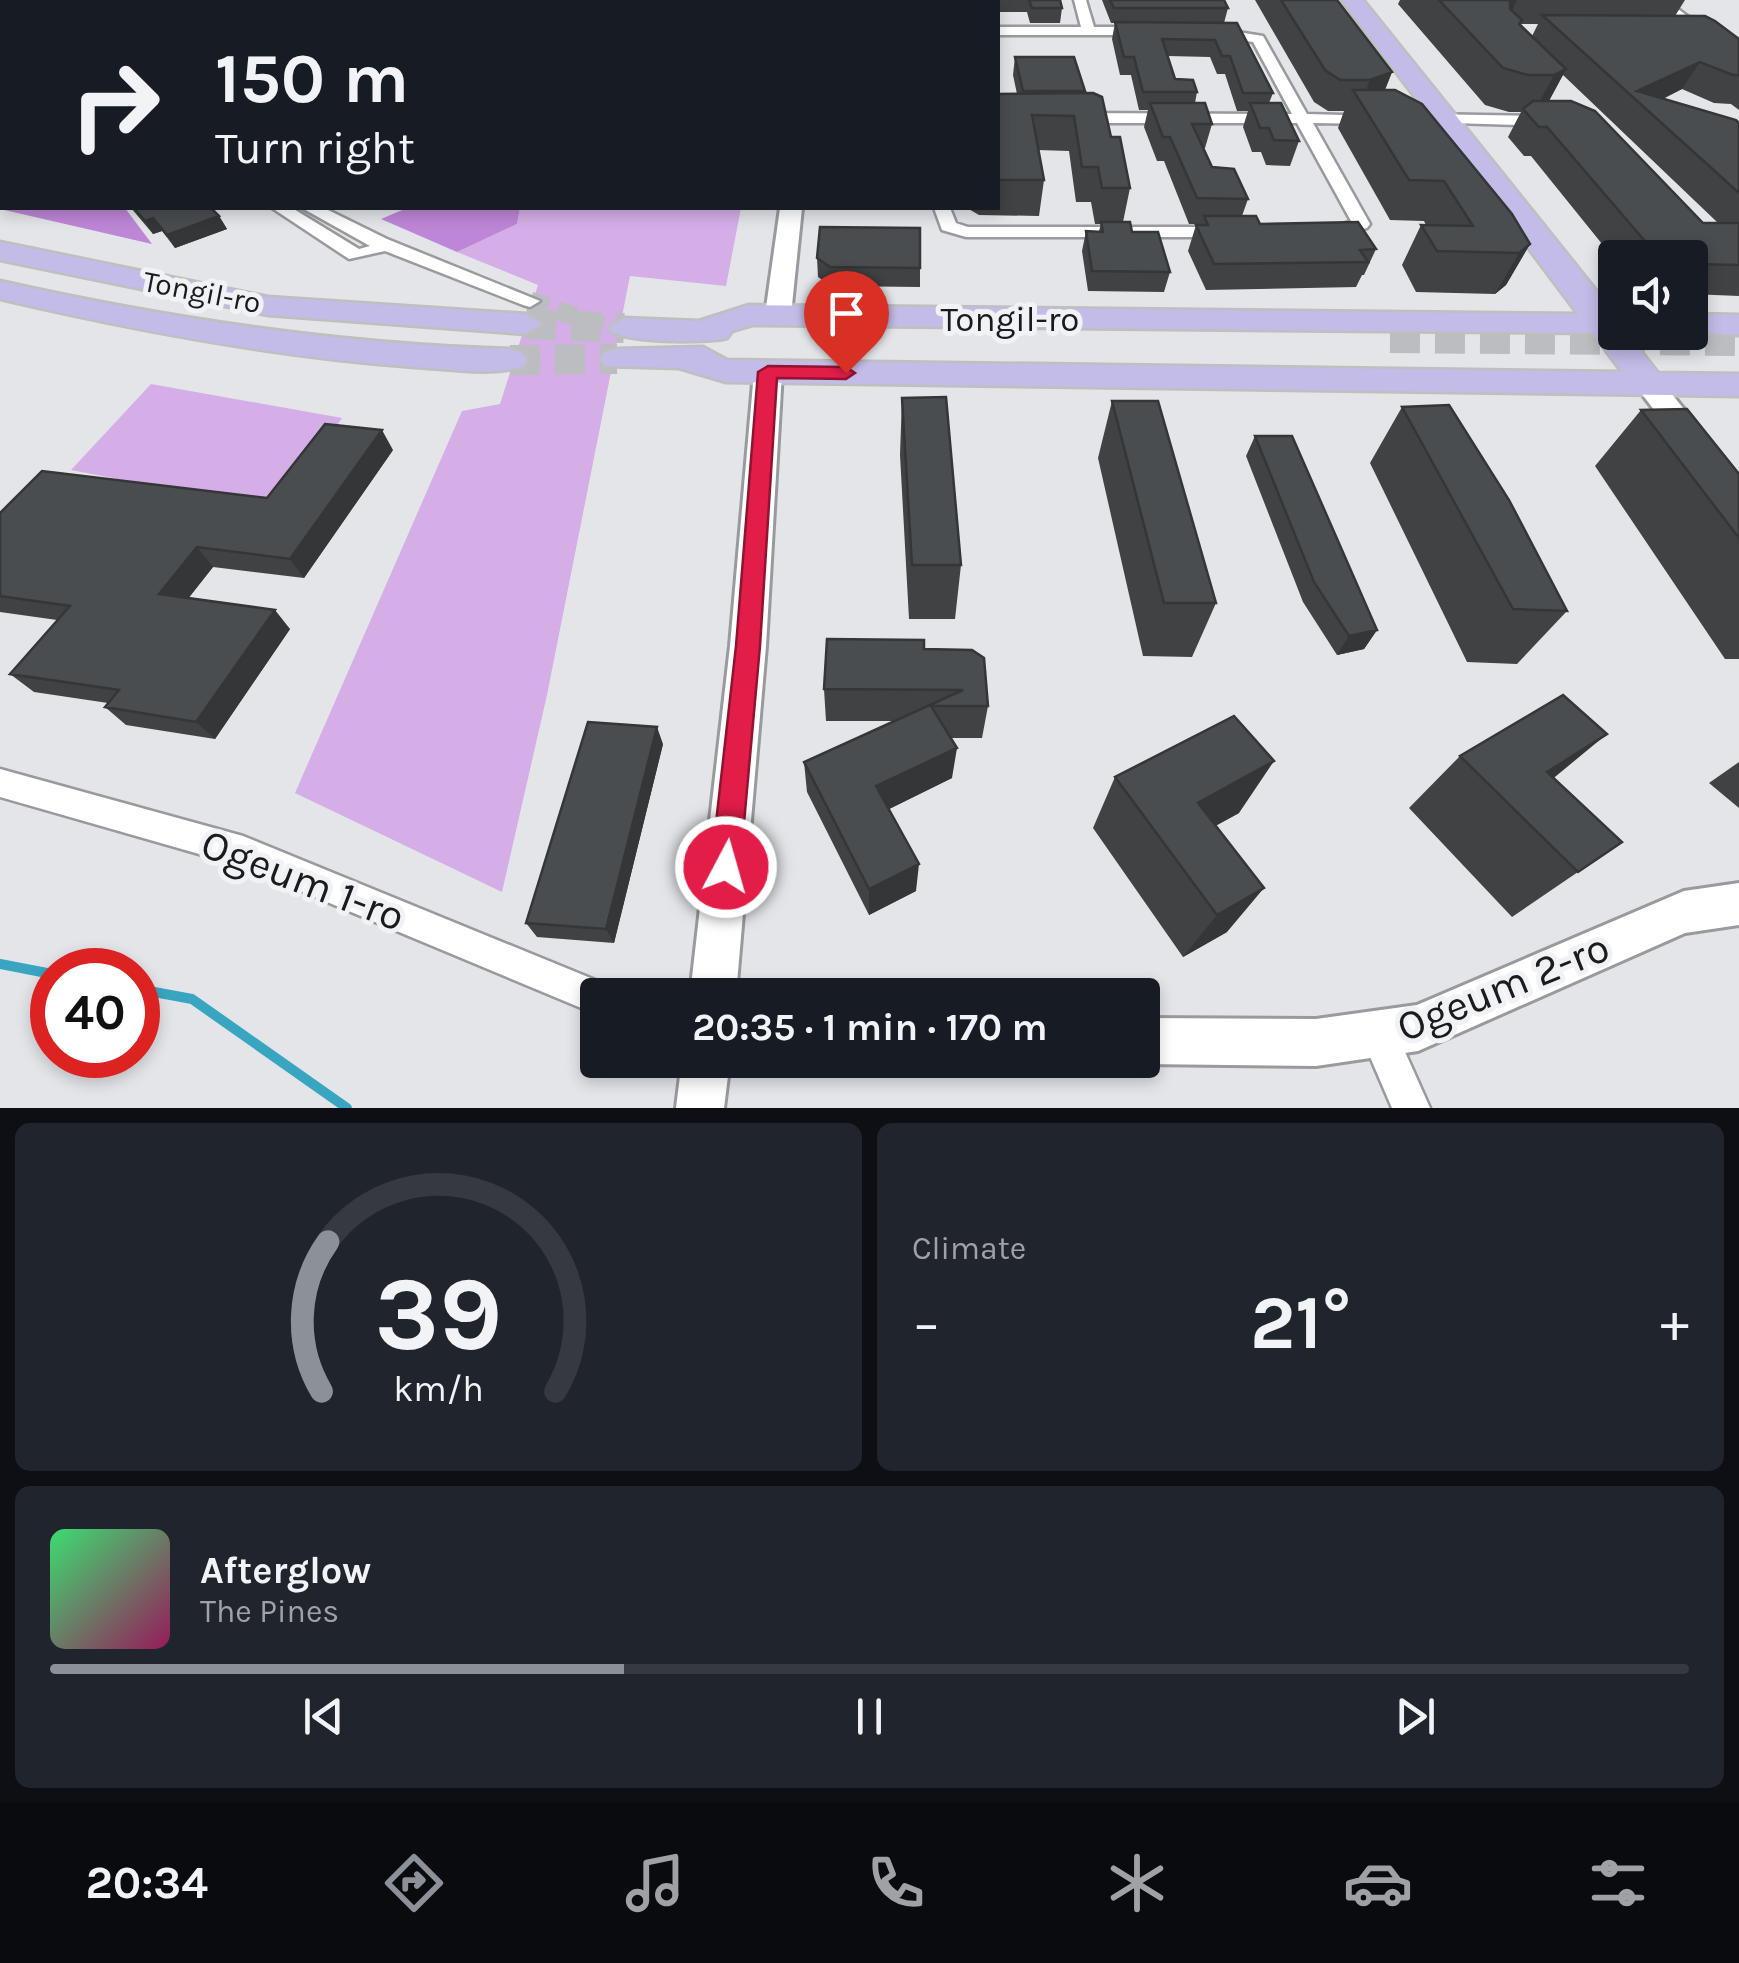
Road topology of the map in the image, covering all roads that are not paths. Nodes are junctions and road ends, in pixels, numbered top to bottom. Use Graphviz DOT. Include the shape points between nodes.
graph roads {
  1 [pos="1080,0"];
  2 [pos="1352,0"];
  3 [pos="1658,0"];
  4 [pos="1088,30"];
  5 [pos="1157,30"];
  6 [pos="1000,31"];
  7 [pos="1192,31"];
  8 [pos="1683,34"];
  9 [pos="1703,35"];
  10 [pos="1739,62"];
  11 [pos="1050,118"];
  12 [pos="1304,119"];
  13 [pos="1444,119"];
  14 [pos="1564,121"];
  15 [pos="284,210"];
  16 [pos="315,210"];
  17 [pos="791,210"];
  18 [pos="943,210"];
  19 [pos="1248,232"];
  20 [pos="1304,232"];
  21 [pos="381,243"];
  22 [pos="0,250"];
  23 [pos="1556,265"];
  24 [pos="1598,283"];
  25 [pos="0,290"];
  26 [pos="528,313"];
  27 [pos="778,315"];
  28 [pos="1598,316"];
  29 [pos="1446,322"];
  30 [pos="1503,324"];
  31 [pos="1708,324"];
  32 [pos="1739,324"];
  33 [pos="621,344"];
  34 [pos="688,344"];
  35 [pos="1396,350"];
  36 [pos="1629,350"];
  37 [pos="510,360"];
  38 [pos="768,372"];
  39 [pos="1466,382"];
  40 [pos="1648,384"];
  41 [pos="1739,385"];
  42 [pos="1739,500"];
  43 [pos="0,783"];
  44 [pos="1739,904"];
  45 [pos="714,978"];
  46 [pos="580,991"];
  47 [pos="1380,1038"];
  48 [pos="1160,1040"];
  49 [pos="704,1078"];
  50 [pos="700,1108"];
  51 [pos="1412,1108"];
  1 -- 4 [label="street"];
  2 -- 13 [label="main road"];
  3 -- 9 [label="street"];
  4 -- 5 [label="street"];
  4 -- 6 [label="street"];
  7 -- 12 [label="street" via="1258,38"];
  8 -- 9 [label="street"];
  9 -- 10 [label="street"];
  11 -- 12 [label="street"];
  12 -- 13 [label="street"];
  12 -- 20 [label="street" via="1361,224 1340,233"];
  13 -- 14 [label="street"];
  13 -- 23 [label="main road"];
  15 -- 21 [label="street" via="349,253 366,254"];
  16 -- 21 [label="street"];
  17 -- 27 [label="street"];
  18 -- 19 [label="street" via="948,226 966,232"];
  21 -- 26 [label="street"];
  22 -- 26 [label="main road, Tongil-ro" via="268,306"];
  23 -- 24 [label="main road"];
  23 -- 30 [label="main road" via="1536,275 1543,295 1538,314"];
  25 -- 37 [label="main road, Tongil-ro" via="240,338 382,355"];
  27 -- 29 [label="main road"];
  27 -- 34 [label="main road" via="749,315"];
  28 -- 30 [label="main road"];
  29 -- 30 [label="main road"];
  29 -- 39 [label="main road" via="1490,350 1490,369"];
  31 -- 32 [label="main road"];
  33 -- 34 [label="main road, Tongil-ro"];
  34 -- 35 [label="main road, Tongil-ro"];
  34 -- 38 [label="main road" via="726,371"];
  36 -- 40 [label="main road"];
  38 -- 39 [label="main road"];
  38 -- 45 [label="street" via="750,630"];
  39 -- 40 [label="main road"];
  40 -- 41 [label="main road"];
  40 -- 42 [label="street"];
  43 -- 46 [label="street, Ogeum 1-ro" via="243,851"];
  44 -- 47 [label="street, Ogeum 2-ro" via="1684,912 1418,1028"];
  47 -- 48 [label="street, Ogeum 2-ro" via="1330,1044"];
  47 -- 51 [label="street"];
  49 -- 50 [label="street"];
}
